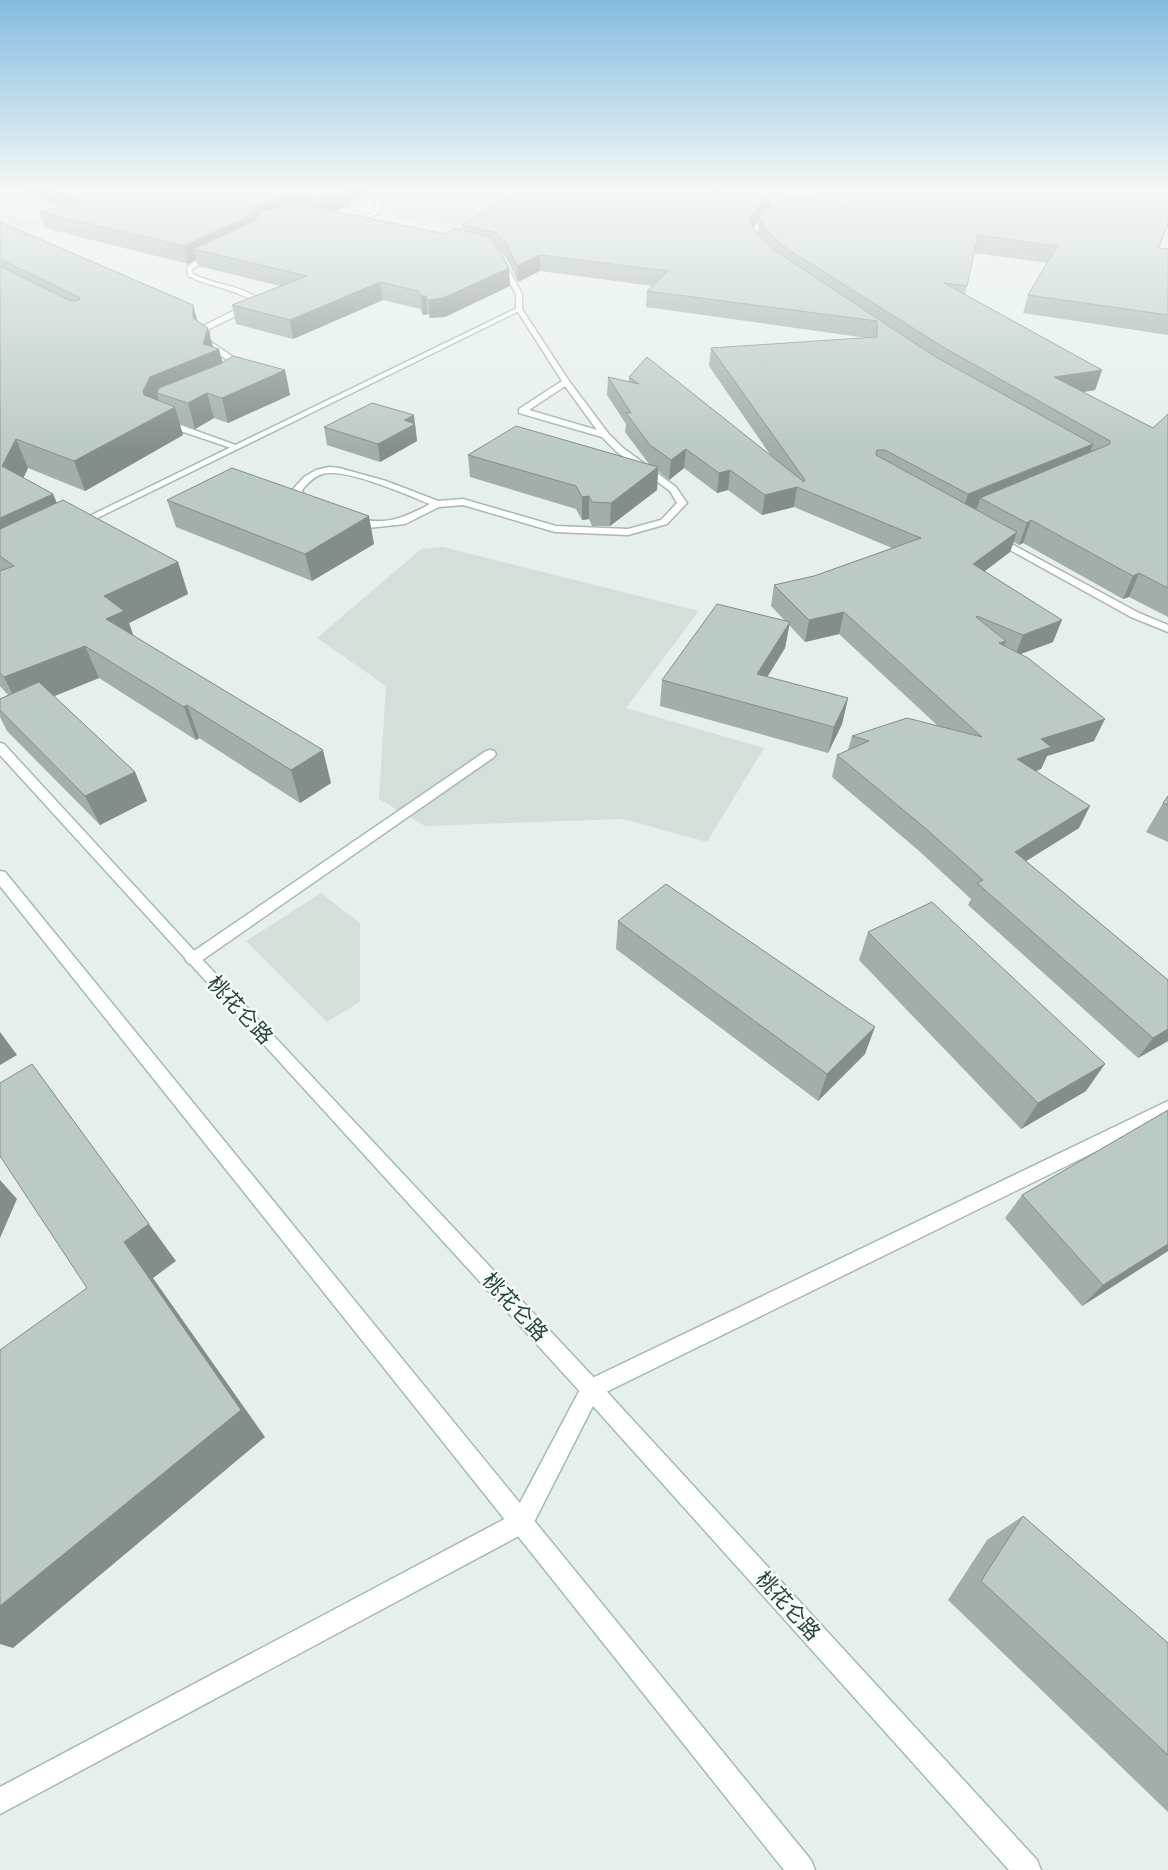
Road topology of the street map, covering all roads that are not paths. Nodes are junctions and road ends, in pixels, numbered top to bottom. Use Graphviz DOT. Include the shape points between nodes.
graph roads {
  1 [pos="192,276"];
  2 [pos="510,276"];
  3 [pos="519,309"];
  4 [pos="234,376"];
  5 [pos="566,382"];
  6 [pos="160,414"];
  7 [pos="605,435"];
  8 [pos="237,447"];
  9 [pos="437,504"];
  10 [pos="321,510"];
  11 [pos="340,516"];
  12 [pos="70,528"];
  13 [pos="987,534"];
  14 [pos="1168,629"];
  15 [pos="0,747"];
  16 [pos="490,754"];
  17 [pos="0,876"];
  18 [pos="193,959"];
  19 [pos="1168,1108"];
  20 [pos="591,1389"];
  21 [pos="522,1522"];
  22 [pos="0,1802"];
  23 [pos="801,1870"];
  24 [pos="1027,1870"];
  1 -- 4 [label="street" via="248,293 258,302 206,328 204,341 236,363 240,373"];
  2 -- 3 [label="street" via="519,294"];
  3 -- 5 [label="street"];
  3 -- 8 [label="street"];
  5 -- 7 [label="street"];
  5 -- 7 [label="street" via="522,412"];
  6 -- 8 [label="street" via="157,420 175,428"];
  7 -- 9 [label="street" via="673,489 682,503 664,522 628,532 555,529 463,502"];
  8 -- 12 [label="street"];
  9 -- 10 [label="street" via="350,473 328,470 306,478 297,490 302,503"];
  9 -- 11 [label="street" via="404,521 368,525"];
  13 -- 14 [label="street" via="1135,615"];
  15 -- 18 [label="street, 桃花仑路"];
  16 -- 18 [label="street"];
  17 -- 21 [label="street"];
  18 -- 20 [label="street, 桃花仑路"];
  19 -- 20 [label="street"];
  20 -- 21 [label="street"];
  20 -- 24 [label="street, 桃花仑路"];
  21 -- 22 [label="street"];
  21 -- 23 [label="street"];
}
